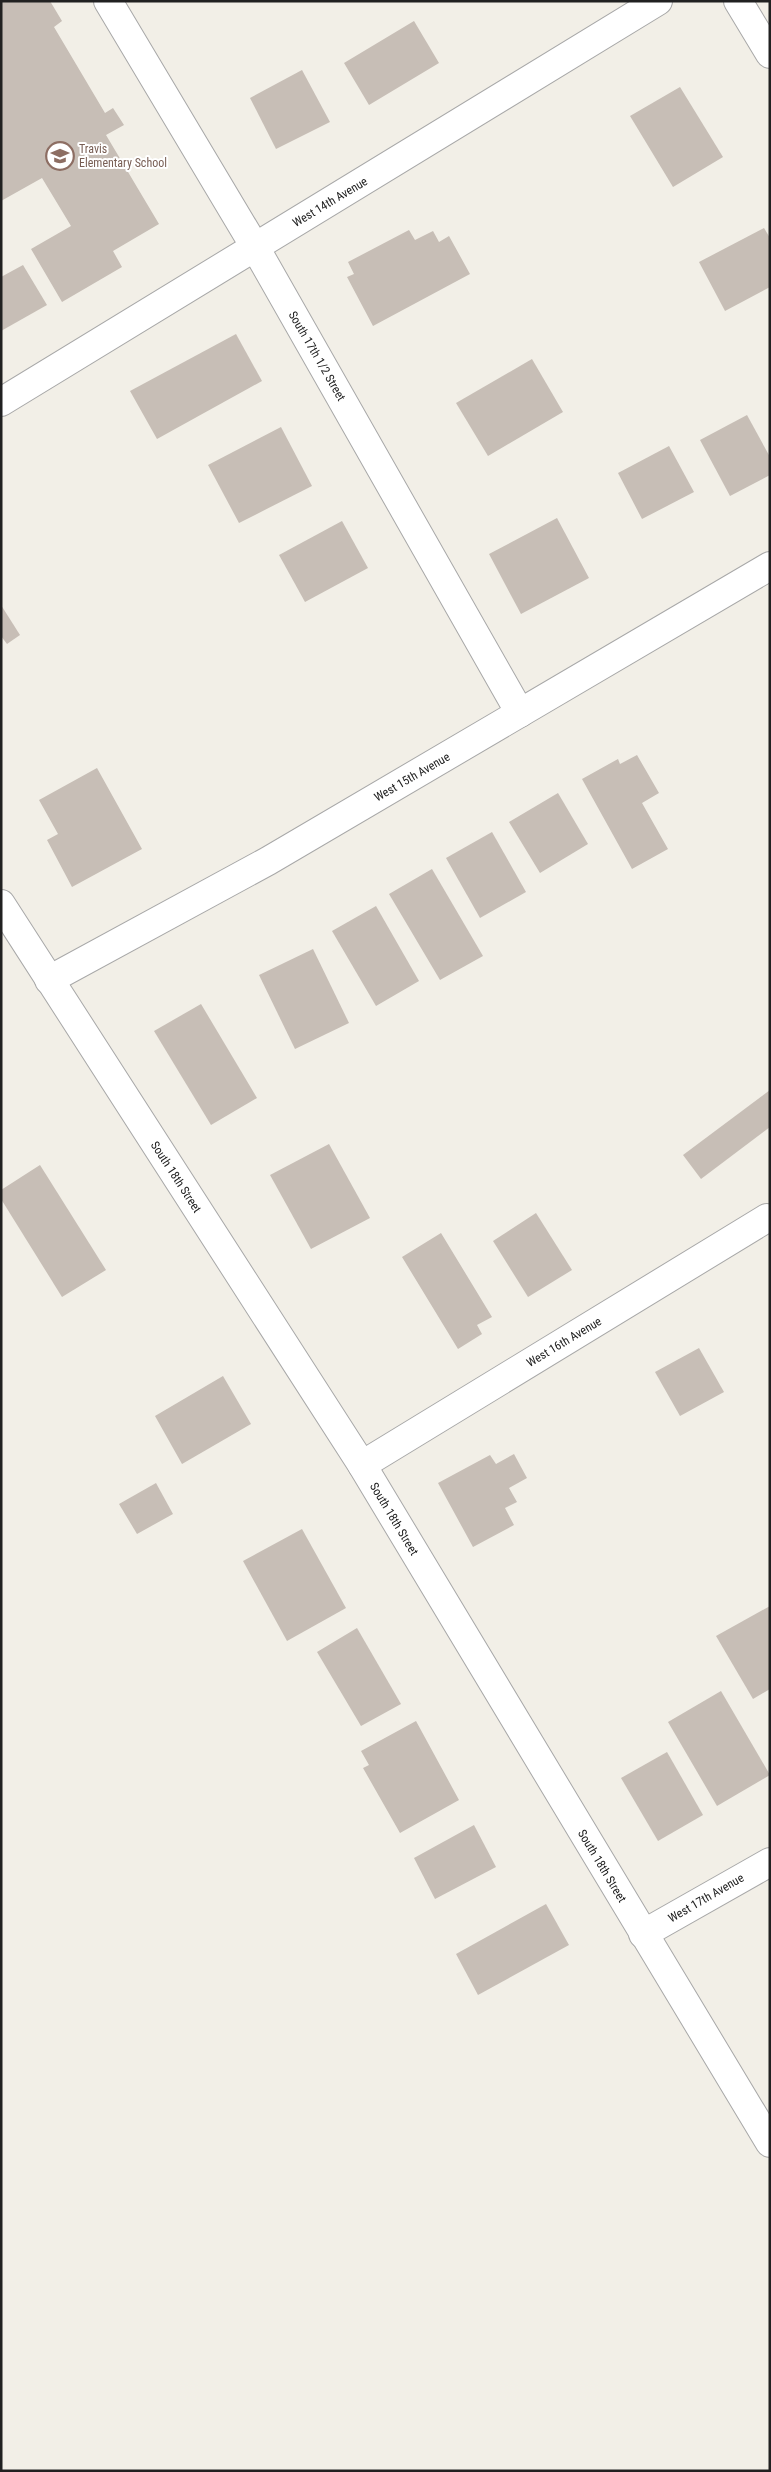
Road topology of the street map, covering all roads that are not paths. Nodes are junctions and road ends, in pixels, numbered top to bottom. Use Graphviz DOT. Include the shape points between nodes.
graph roads {
  1 [pos="108,1"];
  2 [pos="658,1"];
  3 [pos="738,1"];
  4 [pos="770,54"];
  5 [pos="255,247"];
  6 [pos="1,402"];
  7 [pos="770,566"];
  8 [pos="520,713"];
  9 [pos="1,904"];
  10 [pos="49,980"];
  11 [pos="767,1218"];
  12 [pos="362,1465"];
  13 [pos="770,1862"];
  14 [pos="643,1934"];
  15 [pos="770,2143"];
  1 -- 5 [label="street, South 17th 1/2 Street"];
  2 -- 5 [label="street, West 14th Avenue"];
  3 -- 4 [label="street"];
  5 -- 6 [label="street, West 14th Avenue"];
  5 -- 8 [label="street, South 17th 1/2 Street"];
  7 -- 8 [label="street, West 15th Avenue"];
  8 -- 10 [label="street, West 15th Avenue" via="268,861"];
  9 -- 10 [label="street, South 18th Street"];
  10 -- 12 [label="street, South 18th Street"];
  11 -- 12 [label="street, West 16th Avenue"];
  12 -- 14 [label="street, South 18th Street"];
  13 -- 14 [label="street, West 17th Avenue"];
  14 -- 15 [label="street, South 18th Street"];
}
